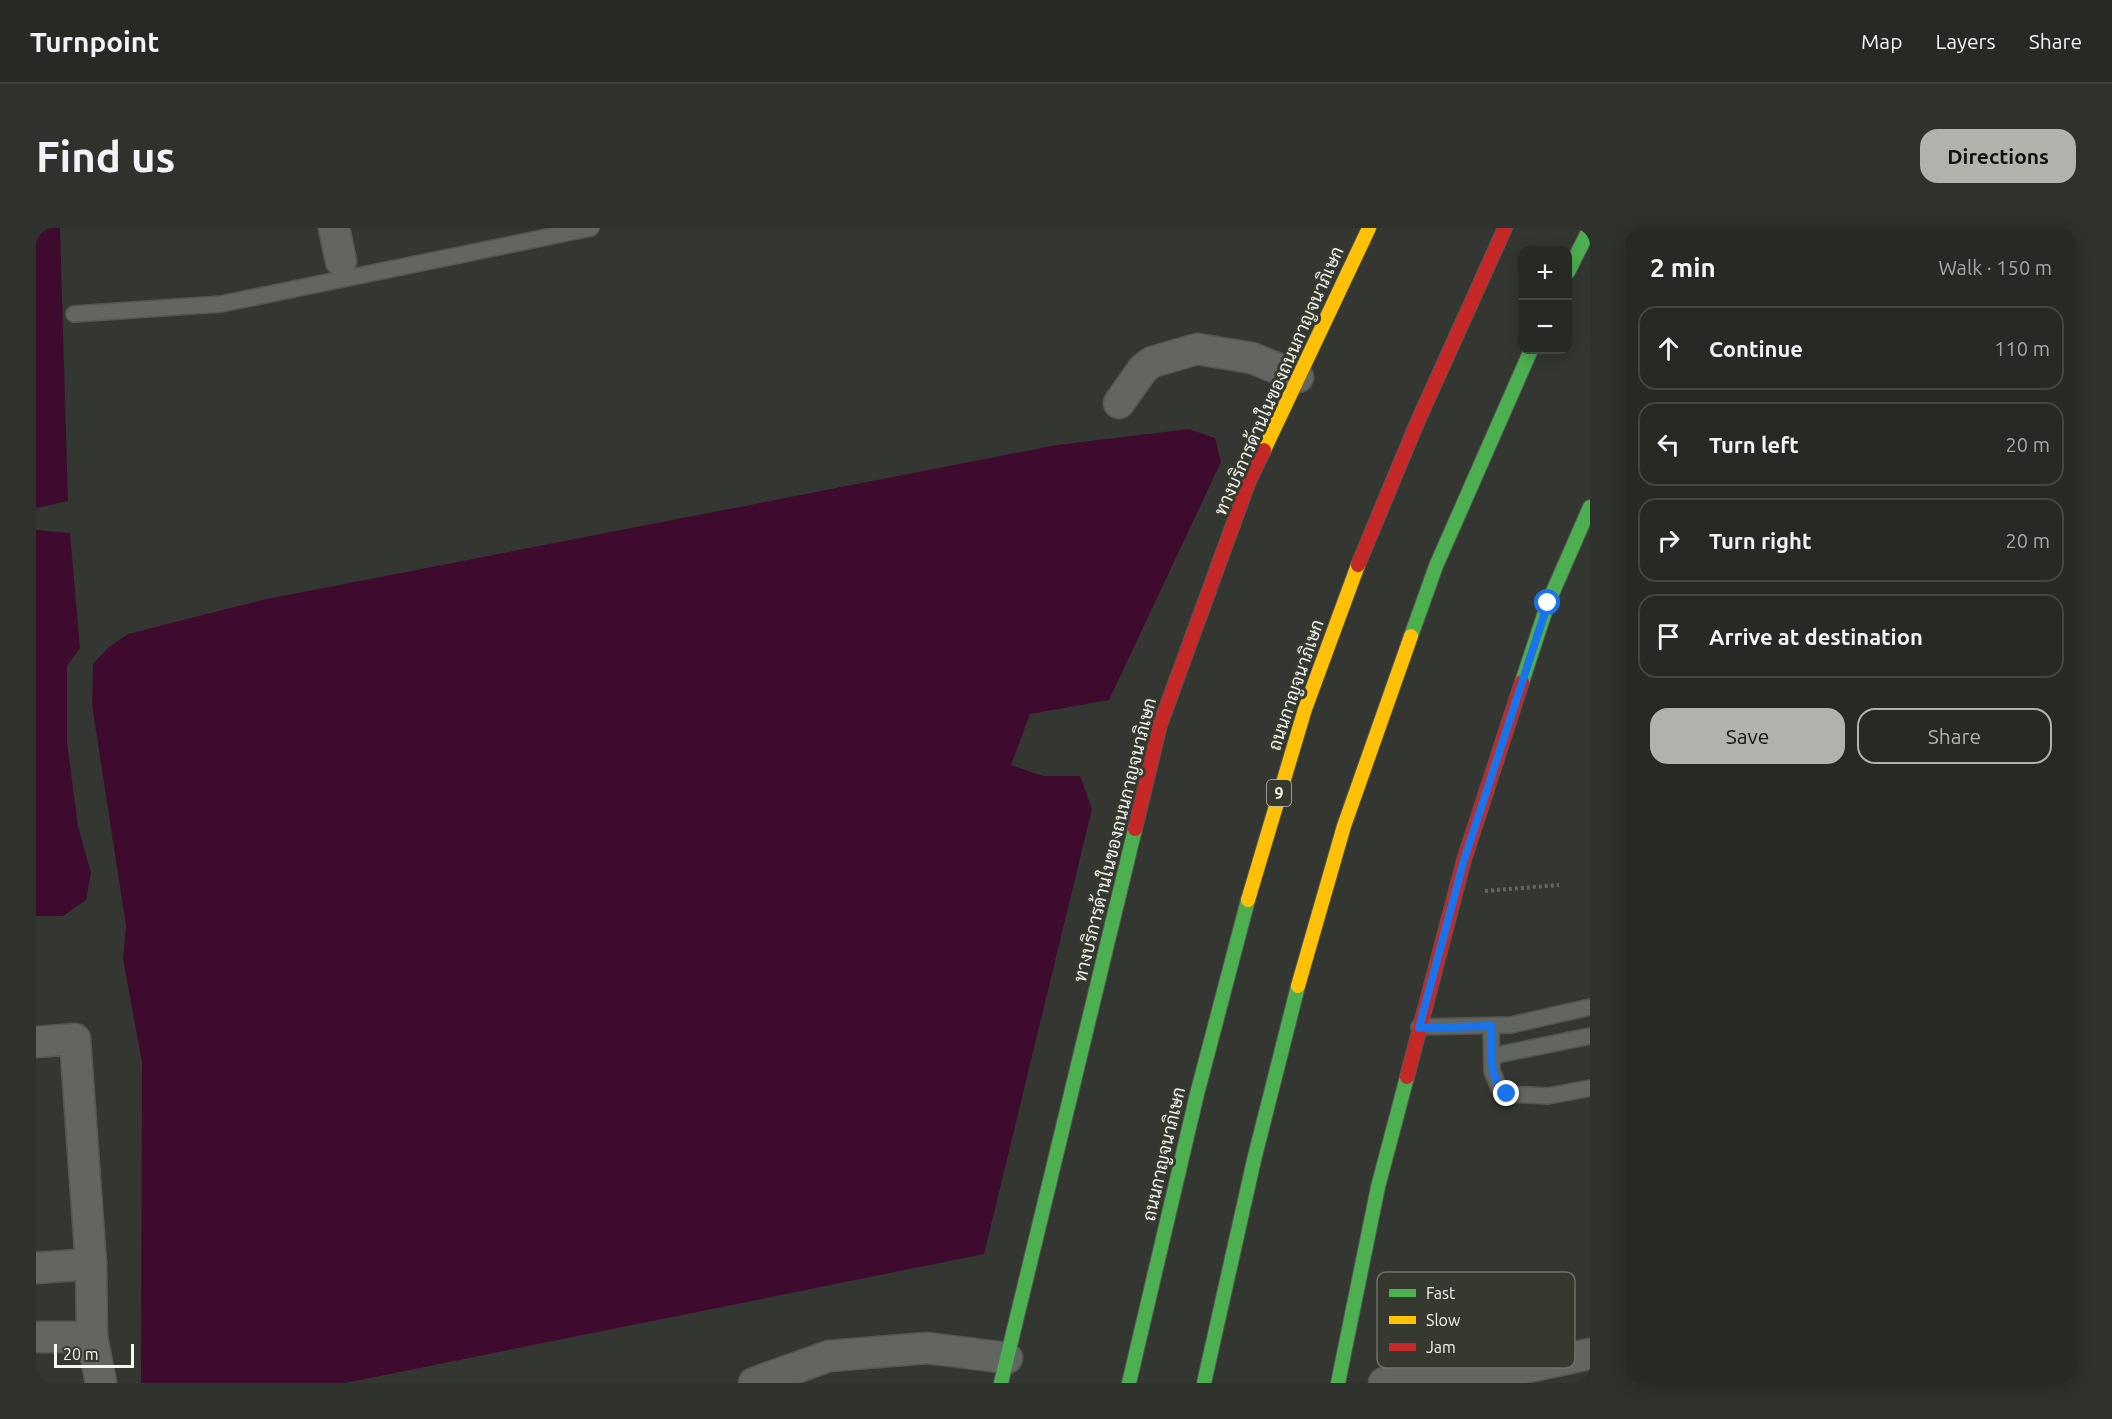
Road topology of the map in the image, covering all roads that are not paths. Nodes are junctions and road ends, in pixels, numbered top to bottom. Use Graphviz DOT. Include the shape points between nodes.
graph roads {
  1 [pos="334,228"];
  2 [pos="591,228"];
  3 [pos="1369,228"];
  4 [pos="1505,228"];
  5 [pos="1590,228"];
  6 [pos="341,261"];
  7 [pos="1572,264"];
  8 [pos="74,314"];
  9 [pos="1529,354"];
  10 [pos="1298,377"];
  11 [pos="1119,403"];
  12 [pos="1590,507"];
  13 [pos="1590,1007"];
  14 [pos="1491,1026"];
  15 [pos="1419,1028"];
  16 [pos="1590,1036"];
  17 [pos="36,1042"];
  18 [pos="1492,1056"];
  19 [pos="1590,1088"];
  20 [pos="91,1264"];
  21 [pos="36,1268"];
  22 [pos="36,1337"];
  23 [pos="92,1337"];
  24 [pos="1590,1354"];
  25 [pos="1575,1357"];
  26 [pos="1527,1368"];
  27 [pos="1004,1370"];
  28 [pos="1468,1381"];
  29 [pos="101,1383"];
  30 [pos="754,1383"];
  31 [pos="1129,1383"];
  32 [pos="1204,1383"];
  33 [pos="1338,1383"];
  34 [pos="1384,1383"];
  1 -- 6 [label="street"];
  2 -- 8 [label="lane" via="221,303"];
  3 -- 10 [label="main road, ทางบริการด้านในของถนนกาญจนาภิเษก"];
  4 -- 31 [label="main road, ถนนกาญจนาภิเษก / 9" via="1367,538 1275,804 1227,971"];
  5 -- 7 [label="main road"];
  9 -- 32 [label="main road" via="1436,566 1344,826 1292,1010"];
  10 -- 11 [label="street" via="1252,358 1197,349 1152,362"];
  10 -- 27 [label="main road, ทางบริการด้านในของถนนกาญจนาภิเษก" via="1249,481 1160,725"];
  12 -- 15 [label="main road" via="1548,603 1455,894"];
  13 -- 14 [label="lane"];
  14 -- 15 [label="lane"];
  14 -- 18 [label="lane"];
  15 -- 33 [label="main road" via="1378,1187"];
  16 -- 18 [label="lane"];
  17 -- 20 [label="street" via="75,1039"];
  18 -- 19 [label="lane" via="1492,1071 1499,1088 1507,1094 1548,1096"];
  20 -- 21 [label="street"];
  20 -- 23 [label="street"];
  22 -- 23 [label="street"];
  23 -- 29 [label="street"];
  24 -- 25 [label="street"];
  26 -- 28 [label="street"];
  27 -- 30 [label="street" via="927,1348 829,1356"];
  28 -- 34 [label="street" via="1437,1373"];
}
